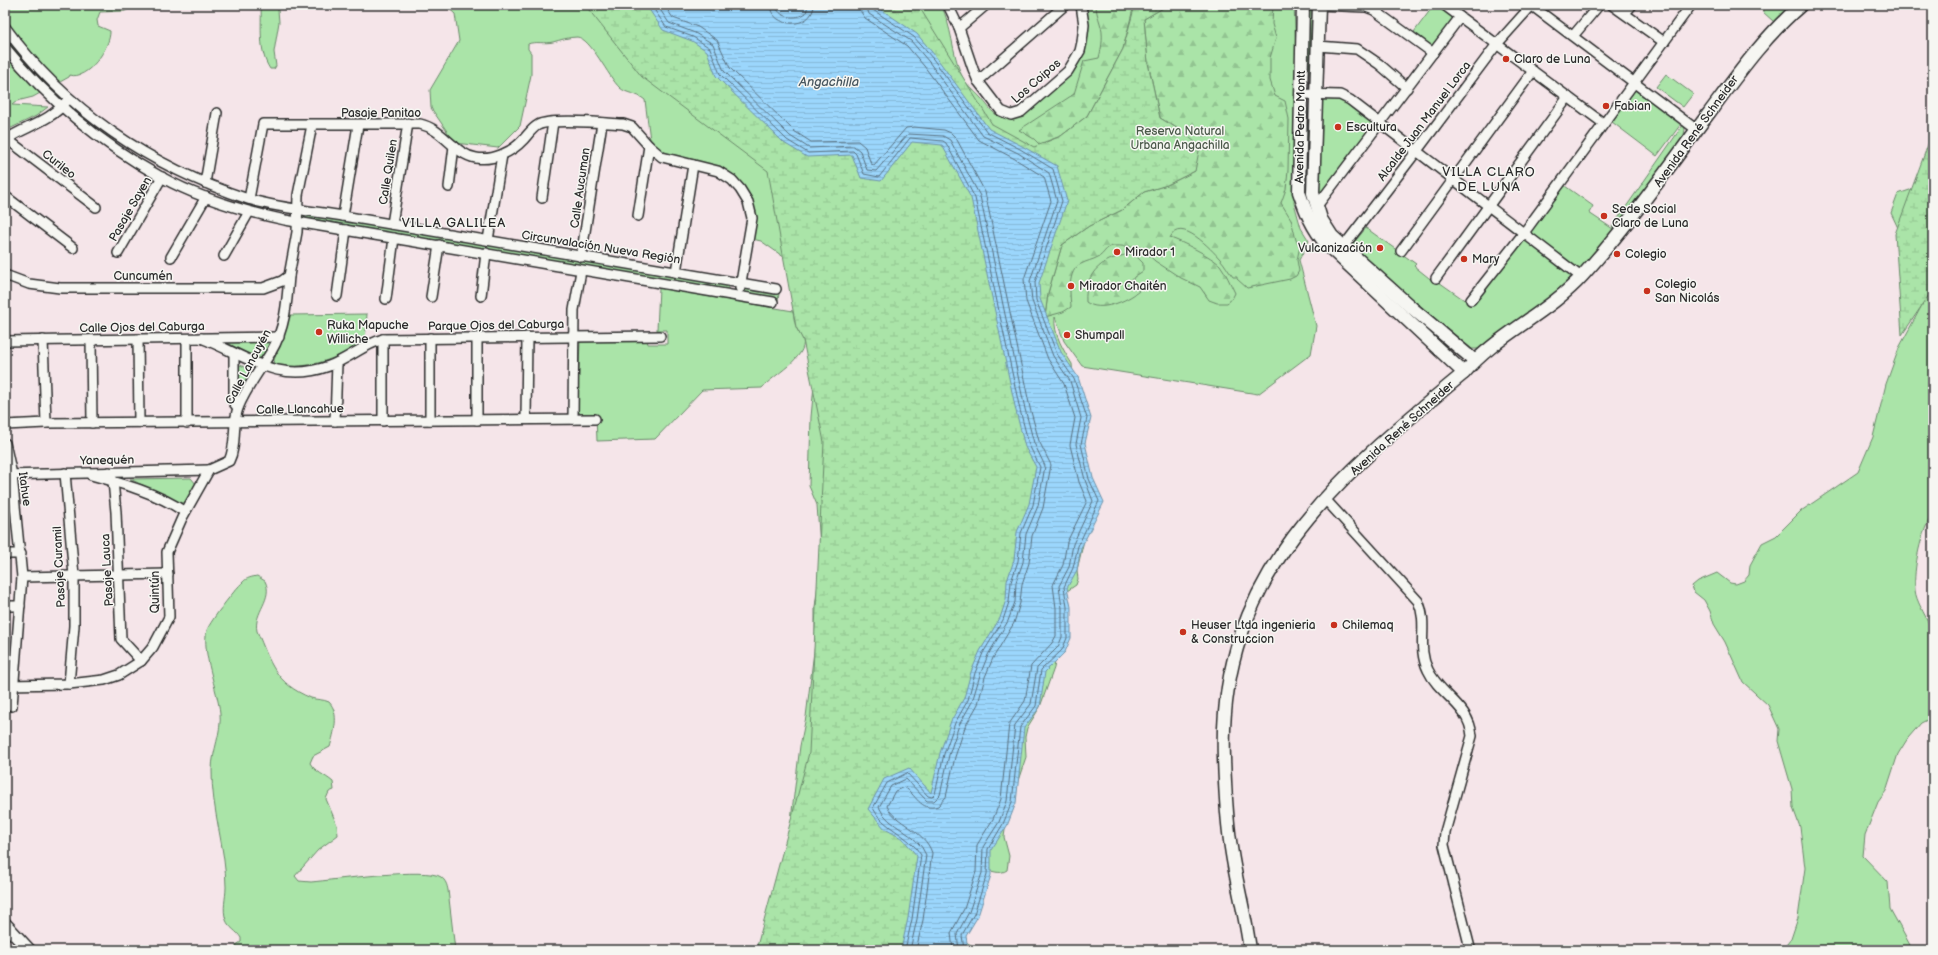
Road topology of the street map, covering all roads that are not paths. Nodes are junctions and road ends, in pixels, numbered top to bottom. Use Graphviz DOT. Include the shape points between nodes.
graph roads {
  1 [pos="948,5"];
  2 [pos="986,5"];
  3 [pos="1065,5"];
  4 [pos="1080,5"];
  5 [pos="1303,5"];
  6 [pos="1319,5"];
  7 [pos="1444,5"];
  8 [pos="1532,5"];
  9 [pos="1599,5"];
  10 [pos="1612,5"];
  11 [pos="1632,5"];
  12 [pos="1691,5"];
  13 [pos="1801,5"];
  14 [pos="1625,14"];
  15 [pos="1460,17"];
  16 [pos="5,27"];
  17 [pos="959,28"];
  18 [pos="1573,36"];
  19 [pos="1664,42"];
  20 [pos="1497,44"];
  21 [pos="1318,46"];
  22 [pos="5,47"];
  23 [pos="1433,53"];
  24 [pos="1533,71"];
  25 [pos="978,81"];
  26 [pos="1633,82"];
  27 [pos="1407,88"];
  28 [pos="1301,94"];
  29 [pos="1316,94"];
  30 [pos="1568,97"];
  31 [pos="68,99"];
  32 [pos="62,106"];
  33 [pos="217,114"];
  34 [pos="553,122"];
  35 [pos="408,123"];
  36 [pos="602,123"];
  37 [pos="1381,123"];
  38 [pos="1603,123"];
  39 [pos="312,125"];
  40 [pos="358,125"];
  41 [pos="1696,130"];
  42 [pos="6,140"];
  43 [pos="454,146"];
  44 [pos="649,146"];
  45 [pos="1416,152"];
  46 [pos="502,155"];
  47 [pos="693,165"];
  48 [pos="162,177"];
  49 [pos="1453,180"];
  50 [pos="206,183"];
  51 [pos="449,187"];
  52 [pos="5,196"];
  53 [pos="206,196"];
  54 [pos="542,198"];
  55 [pos="249,199"];
  56 [pos="1316,206"];
  57 [pos="1487,206"];
  58 [pos="96,207"];
  59 [pos="299,209"];
  60 [pos="250,212"];
  61 [pos="343,216"];
  62 [pos="638,216"];
  63 [pos="298,222"];
  64 [pos="392,224"];
  65 [pos="346,230"];
  66 [pos="1523,234"];
  67 [pos="394,238"];
  68 [pos="488,240"];
  69 [pos="439,245"];
  70 [pos="73,248"];
  71 [pos="1340,250"];
  72 [pos="1401,251"];
  73 [pos="118,253"];
  74 [pos="486,253"];
  75 [pos="224,256"];
  76 [pos="171,257"];
  77 [pos="581,257"];
  78 [pos="581,270"];
  79 [pos="676,272"];
  80 [pos="5,275"];
  81 [pos="1581,277"];
  82 [pos="1436,278"];
  83 [pos="286,279"];
  84 [pos="741,283"];
  85 [pos="776,289"];
  86 [pos="337,296"];
  87 [pos="481,296"];
  88 [pos="431,297"];
  89 [pos="739,297"];
  90 [pos="386,299"];
  91 [pos="1471,300"];
  92 [pos="773,302"];
  93 [pos="574,336"];
  94 [pos="660,336"];
  95 [pos="279,337"];
  96 [pos="527,337"];
  97 [pos="201,338"];
  98 [pos="430,338"];
  99 [pos="477,338"];
  100 [pos="138,339"];
  101 [pos="187,339"];
  102 [pos="383,339"];
  103 [pos="43,340"];
  104 [pos="91,340"];
  105 [pos="5,341"];
  106 [pos="234,354"];
  107 [pos="1475,361"];
  108 [pos="337,363"];
  109 [pos="262,367"];
  110 [pos="1464,374"];
  111 [pos="238,408"];
  112 [pos="526,419"];
  113 [pos="573,419"];
  114 [pos="595,419"];
  115 [pos="430,420"];
  116 [pos="477,420"];
  117 [pos="335,421"];
  118 [pos="383,421"];
  119 [pos="139,422"];
  120 [pos="234,422"];
  121 [pos="46,423"];
  122 [pos="92,423"];
  123 [pos="188,423"];
  124 [pos="5,425"];
  125 [pos="5,443"];
  126 [pos="209,470"];
  127 [pos="80,472"];
  128 [pos="110,472"];
  129 [pos="65,473"];
  130 [pos="8,475"];
  131 [pos="113,481"];
  132 [pos="1325,499"];
  133 [pos="186,512"];
  134 [pos="5,554"];
  135 [pos="21,554"];
  136 [pos="168,574"];
  137 [pos="120,575"];
  138 [pos="74,576"];
  139 [pos="22,577"];
  140 [pos="5,606"];
  141 [pos="20,606"];
  142 [pos="141,661"];
  143 [pos="69,684"];
  144 [pos="9,685"];
  145 [pos="12,706"];
  146 [pos="5,924"];
  147 [pos="1470,948"];
  148 [pos="29,950"];
  149 [pos="1250,950"];
  1 -- 17 [label="street, Los Coipos"];
  2 -- 17 [label="street"];
  3 -- 25 [label="street"];
  4 -- 25 [label="street, Los Coipos" via="1084,25 1080,51 1068,71 1021,112 1011,115 1000,111"];
  5 -- 28 [label="main road, Avenida Pedro Montt"];
  6 -- 21 [label="main road, Avenida Pedro Montt"];
  6 -- 23 [label="street" via="1366,7 1374,10"];
  7 -- 15 [label="street"];
  8 -- 18 [label="street"];
  8 -- 20 [label="street, Alcalde Juan Manuel Lorca"];
  9 -- 18 [label="street"];
  10 -- 14 [label="street"];
  11 -- 14 [label="street"];
  12 -- 19 [label="street"];
  13 -- 41 [label="main road, Avenida René Schneider" via="1767,37"];
  14 -- 19 [label="street"];
  15 -- 20 [label="street"];
  15 -- 23 [label="street"];
  16 -- 31 [label="street, Circunvalación Nueva Región"];
  17 -- 25 [label="street, Los Coipos"];
  18 -- 26 [label="street"];
  19 -- 26 [label="street"];
  20 -- 24 [label="street"];
  20 -- 45 [label="street, Alcalde Juan Manuel Lorca"];
  21 -- 27 [label="street" via="1357,50 1379,64"];
  21 -- 29 [label="main road, Avenida Pedro Montt"];
  22 -- 32 [label="street, Circunvalación Nueva Región" via="32,78"];
  23 -- 27 [label="street"];
  24 -- 30 [label="street"];
  24 -- 49 [label="street"];
  26 -- 38 [label="street"];
  26 -- 41 [label="street"];
  27 -- 37 [label="street"];
  28 -- 29 [label="street"];
  28 -- 71 [label="main road, Avenida Pedro Montt" via="1299,192 1315,232"];
  29 -- 37 [label="street" via="1340,95"];
  29 -- 56 [label="main road, Avenida Pedro Montt" via="1313,192"];
  30 -- 38 [label="street"];
  30 -- 57 [label="street"];
  31 -- 32 [label="street"];
  31 -- 50 [label="street, Circunvalación Nueva Región" via="123,140"];
  32 -- 42 [label="street" via="44,121"];
  32 -- 48 [label="street, Circunvalación Nueva Región" via="123,153"];
  33 -- 50 [label="street"];
  34 -- 36 [label="street, Pasaje Panitao"];
  34 -- 46 [label="street, Pasaje Panitao" via="538,125 518,146"];
  34 -- 54 [label="street"];
  35 -- 40 [label="street, Pasaje Panitao"];
  35 -- 43 [label="street, Pasaje Panitao" via="435,129"];
  35 -- 64 [label="street, Calle Quilen"];
  36 -- 44 [label="street, Pasaje Panitao" via="632,127"];
  36 -- 77 [label="street, Calle Aucuman"];
  37 -- 45 [label="street"];
  37 -- 56 [label="street"];
  38 -- 66 [label="street"];
  39 -- 40 [label="street, Pasaje Panitao"];
  39 -- 55 [label="street, Pasaje Panitao" via="263,124"];
  39 -- 59 [label="street, Calle Lancuyén" via="298,195"];
  40 -- 61 [label="street"];
  41 -- 81 [label="main road, Avenida René Schneider" via="1625,227"];
  42 -- 58 [label="street, Curileo"];
  43 -- 46 [label="street, Pasaje Panitao" via="466,155 477,158 488,159"];
  43 -- 51 [label="street"];
  44 -- 47 [label="street, Pasaje Panitao" via="662,157"];
  44 -- 62 [label="street"];
  45 -- 49 [label="street"];
  45 -- 71 [label="street, Alcalde Juan Manuel Lorca"];
  46 -- 68 [label="street"];
  47 -- 79 [label="street"];
  47 -- 84 [label="street, Pasaje Panitao" via="709,168 732,180 748,202 752,218"];
  48 -- 53 [label="street, Circunvalación Nueva Región"];
  48 -- 73 [label="street, Pasaje Sayen"];
  49 -- 57 [label="street"];
  49 -- 72 [label="street"];
  50 -- 55 [label="street, Circunvalación Nueva Región"];
  52 -- 70 [label="street"];
  53 -- 60 [label="street, Circunvalación Nueva Región"];
  53 -- 76 [label="street"];
  55 -- 59 [label="street, Circunvalación Nueva Región"];
  56 -- 71 [label="main road, Avenida Pedro Montt"];
  57 -- 66 [label="street"];
  57 -- 82 [label="street"];
  59 -- 61 [label="street, Circunvalación Nueva Región"];
  59 -- 63 [label="street, Calle Lancuyén"];
  60 -- 63 [label="street, Circunvalación Nueva Región"];
  60 -- 75 [label="street"];
  61 -- 64 [label="street, Circunvalación Nueva Región"];
  63 -- 65 [label="street, Circunvalación Nueva Región"];
  63 -- 83 [label="street, Calle Lancuyén"];
  64 -- 68 [label="street, Circunvalación Nueva Región"];
  65 -- 67 [label="street, Circunvalación Nueva Región"];
  65 -- 86 [label="street"];
  66 -- 81 [label="street"];
  66 -- 91 [label="street"];
  67 -- 69 [label="street, Circunvalación Nueva Región"];
  67 -- 90 [label="street"];
  68 -- 77 [label="street, Circunvalación Nueva Región"];
  69 -- 74 [label="street, Circunvalación Nueva Región"];
  69 -- 88 [label="street"];
  71 -- 107 [label="main road, Avenida Pedro Montt"];
  71 -- 110 [label="main road, Avenida Pedro Montt"];
  74 -- 78 [label="street, Circunvalación Nueva Región"];
  74 -- 87 [label="street"];
  77 -- 79 [label="street, Circunvalación Nueva Región"];
  78 -- 89 [label="street, Circunvalación Nueva Región"];
  78 -- 93 [label="street" via="574,310"];
  79 -- 84 [label="street, Circunvalación Nueva Región"];
  80 -- 83 [label="street, Cuncumén" via="29,284 60,288 263,288"];
  81 -- 107 [label="main road, Avenida René Schneider" via="1546,308"];
  83 -- 95 [label="street, Calle Lancuyén" via="287,311"];
  84 -- 85 [label="street, Circunvalación Nueva Región"];
  84 -- 89 [label="street, Pasaje Panitao"];
  89 -- 92 [label="street, Circunvalación Nueva Región"];
  93 -- 94 [label="street, Parque Ojos del Caburga"];
  93 -- 96 [label="street, Parque Ojos del Caburga"];
  93 -- 113 [label="street"];
  95 -- 97 [label="street, Calle Ojos del Caburga"];
  95 -- 109 [label="street, Calle Lancuyén"];
  96 -- 99 [label="street, Parque Ojos del Caburga"];
  96 -- 112 [label="street"];
  97 -- 101 [label="street, Calle Ojos del Caburga"];
  97 -- 106 [label="street, Parque Ojos del Caburga"];
  98 -- 99 [label="street, Parque Ojos del Caburga"];
  98 -- 102 [label="street, Parque Ojos del Caburga"];
  98 -- 115 [label="street"];
  99 -- 116 [label="street"];
  100 -- 101 [label="street, Calle Ojos del Caburga"];
  100 -- 104 [label="street, Calle Ojos del Caburga"];
  100 -- 119 [label="street"];
  101 -- 123 [label="street"];
  102 -- 108 [label="street, Parque Ojos del Caburga" via="363,347"];
  102 -- 118 [label="street"];
  103 -- 104 [label="street, Calle Ojos del Caburga"];
  103 -- 105 [label="street, Calle Ojos del Caburga"];
  103 -- 121 [label="street"];
  104 -- 122 [label="street"];
  106 -- 109 [label="street, Parque Ojos del Caburga"];
  106 -- 111 [label="street" via="234,403"];
  107 -- 110 [label="main road, Avenida René Schneider"];
  108 -- 109 [label="street, Parque Ojos del Caburga" via="314,370 292,372"];
  108 -- 117 [label="street"];
  109 -- 111 [label="street, Calle Lancuyén"];
  110 -- 132 [label="main road, Avenida René Schneider" via="1406,422"];
  111 -- 120 [label="street, Calle Lancuyén"];
  112 -- 113 [label="street, Calle Llancahue"];
  112 -- 116 [label="street, Calle Llancahue"];
  113 -- 114 [label="street, Calle Llancahue"];
  115 -- 116 [label="street, Calle Llancahue"];
  115 -- 118 [label="street, Calle Llancahue"];
  117 -- 118 [label="street, Calle Llancahue"];
  117 -- 120 [label="street, Calle Llancahue"];
  119 -- 122 [label="street, Calle Llancahue"];
  119 -- 123 [label="street, Calle Llancahue"];
  120 -- 123 [label="street, Calle Llancahue"];
  120 -- 126 [label="street" via="232,455 229,461"];
  121 -- 122 [label="street, Calle Llancahue"];
  121 -- 124 [label="street, Calle Llancahue"];
  125 -- 130 [label="street, Itahue"];
  126 -- 128 [label="street, Yanequén"];
  126 -- 133 [label="street, Quintún"];
  127 -- 128 [label="street, Yanequén"];
  127 -- 129 [label="street, Yanequén"];
  127 -- 131 [label="street"];
  128 -- 131 [label="street, Pasaje Lauca"];
  129 -- 130 [label="street, Yanequén"];
  129 -- 138 [label="street, Pasaje Curamil"];
  130 -- 135 [label="street, Itahue"];
  131 -- 133 [label="street" via="150,494"];
  131 -- 137 [label="street, Pasaje Lauca"];
  132 -- 147 [label="street" via="1418,601 1424,621 1422,650 1428,672 1466,714 1471,726 1472,736 1445,832 1444,845"];
  132 -- 149 [label="main road, Avenida René Schneider" via="1285,546 1264,581 1246,619 1229,678 1224,718 1224,759 1232,853"];
  133 -- 136 [label="street, Quintún" via="167,552"];
  134 -- 135 [label="street"];
  135 -- 139 [label="street, Itahue"];
  136 -- 137 [label="street"];
  136 -- 142 [label="street, Quintún" via="169,617 153,647"];
  137 -- 138 [label="street"];
  137 -- 142 [label="street, Pasaje Lauca" via="121,639"];
  138 -- 139 [label="street"];
  138 -- 143 [label="street, Pasaje Curamil" via="74,626"];
  139 -- 141 [label="street, Itahue"];
  140 -- 141 [label="street"];
  141 -- 144 [label="street, Itahue"];
  142 -- 143 [label="street, Quintún" via="119,675 104,680"];
  143 -- 144 [label="street, Quintún"];
  144 -- 145 [label="street, Itahue"];
  146 -- 148 [label="main road"];
}
